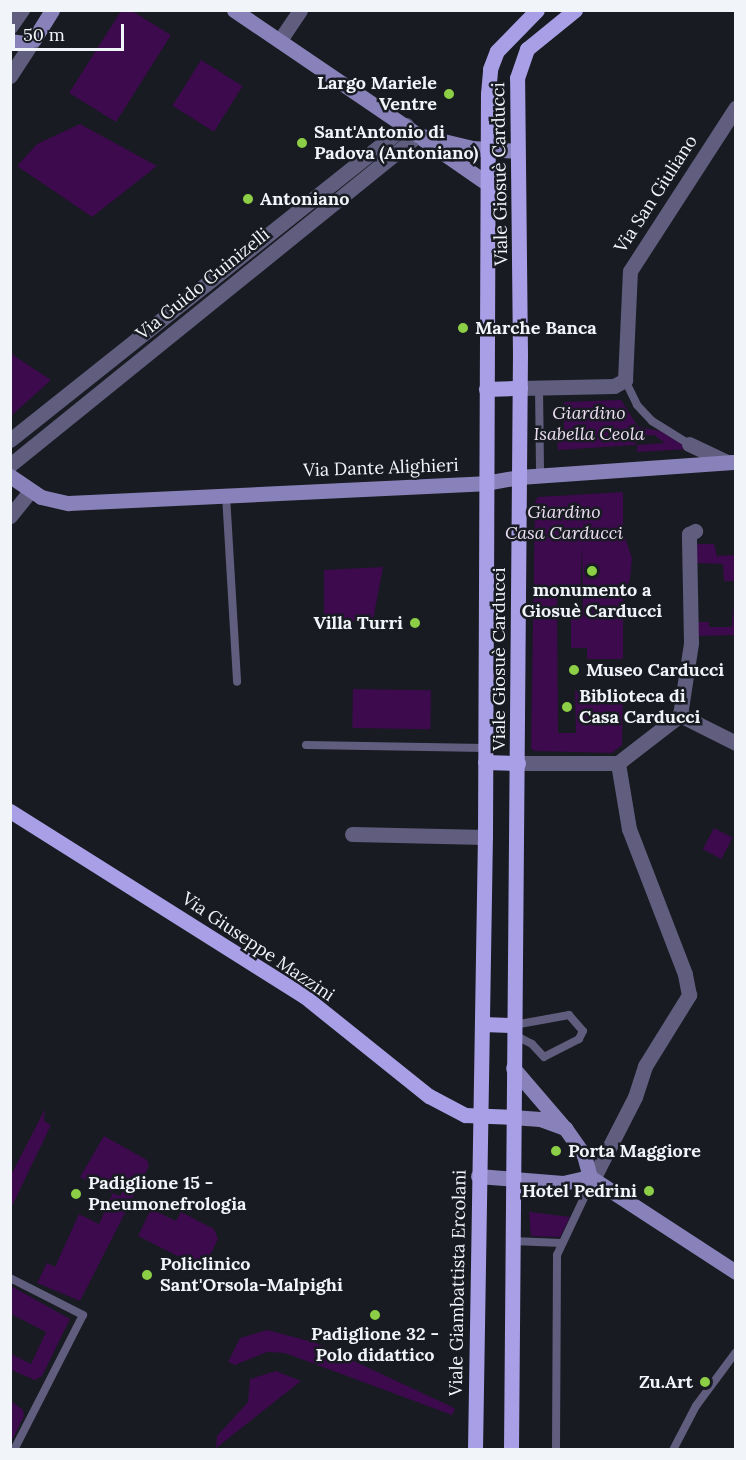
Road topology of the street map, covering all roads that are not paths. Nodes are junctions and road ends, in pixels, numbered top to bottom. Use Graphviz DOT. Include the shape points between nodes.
graph roads {
  1 [pos="22,10"];
  2 [pos="52,10"];
  3 [pos="234,10"];
  4 [pos="300,10"];
  5 [pos="537,10"];
  6 [pos="575,10"];
  7 [pos="10,27"];
  8 [pos="34,39"];
  9 [pos="10,40"];
  10 [pos="280,40"];
  11 [pos="10,76"];
  12 [pos="735,107"];
  13 [pos="412,130"];
  14 [pos="488,150"];
  15 [pos="517,151"];
  16 [pos="488,184"];
  17 [pos="112,359"];
  18 [pos="123,372"];
  19 [pos="625,380"];
  20 [pos="539,387"];
  21 [pos="520,388"];
  22 [pos="486,389"];
  23 [pos="10,440"];
  24 [pos="689,444"];
  25 [pos="731,462"];
  26 [pos="10,465"];
  27 [pos="540,475"];
  28 [pos="10,476"];
  29 [pos="519,477"];
  30 [pos="485,483"];
  31 [pos="30,490"];
  32 [pos="226,495"];
  33 [pos="10,516"];
  34 [pos="695,531"];
  35 [pos="237,682"];
  36 [pos="680,716"];
  37 [pos="735,743"];
  38 [pos="306,745"];
  39 [pos="485,755"];
  40 [pos="518,763"];
  41 [pos="618,764"];
  42 [pos="10,811"];
  43 [pos="352,834"];
  44 [pos="485,837"];
  45 [pos="483,1024"];
  46 [pos="514,1030"];
  47 [pos="513,1068"];
  48 [pos="480,1116"];
  49 [pos="512,1117"];
  50 [pos="565,1128"];
  51 [pos="478,1176"];
  52 [pos="512,1178"];
  53 [pos="591,1178"];
  54 [pos="512,1241"];
  55 [pos="562,1243"];
  56 [pos="735,1272"];
  57 [pos="10,1278"];
  58 [pos="735,1352"];
  59 [pos="14,1449"];
  60 [pos="475,1449"];
  61 [pos="511,1449"];
  62 [pos="556,1449"];
  63 [pos="673,1449"];
  1 -- 7 [label="street"];
  2 -- 8 [label="street"];
  3 -- 10 [label="street"];
  4 -- 10 [label="street"];
  5 -- 14 [label="main road, Viale Giosuè Carducci" via="509,35 493,60 488,94"];
  6 -- 15 [label="main road, Viale Giosuè Carducci" via="522,57 517,78"];
  8 -- 9 [label="street" via="24,43"];
  8 -- 11 [label="street"];
  10 -- 13 [label="street"];
  12 -- 19 [label="street, Via San Giuliano" via="630,271"];
  13 -- 14 [label="street"];
  13 -- 16 [label="street"];
  13 -- 17 [label="street, Via Guido Guinizelli"];
  13 -- 18 [label="street, Via Guido Guinizelli"];
  14 -- 15 [label="street"];
  14 -- 16 [label="main road, Viale Giosuè Carducci"];
  15 -- 21 [label="main road, Viale Giosuè Carducci" via="521,191"];
  16 -- 22 [label="main road, Viale Giosuè Carducci"];
  17 -- 18 [label="lane"];
  17 -- 23 [label="street, Via Guido Guinizelli"];
  18 -- 26 [label="street, Via Guido Guinizelli"];
  19 -- 20 [label="street" via="614,386"];
  19 -- 24 [label="lane, Via San Giuliano" via="637,405 652,421"];
  20 -- 21 [label="street"];
  20 -- 27 [label="lane"];
  21 -- 22 [label="main road"];
  21 -- 29 [label="main road, Viale Giosuè Carducci"];
  22 -- 30 [label="main road, Viale Giosuè Carducci"];
  24 -- 25 [label="street, Via San Giuliano"];
  25 -- 27 [label="street, Via Dante Alighieri"];
  27 -- 29 [label="street, Via Dante Alighieri"];
  28 -- 31 [label="street, Via Dante Alighieri"];
  29 -- 30 [label="street, Via Dante Alighieri"];
  29 -- 40 [label="main road, Viale Giosuè Carducci"];
  30 -- 32 [label="street, Via Dante Alighieri"];
  30 -- 39 [label="main road, Viale Giosuè Carducci"];
  31 -- 32 [label="street, Via Dante Alighieri" via="68,503"];
  31 -- 33 [label="street"];
  32 -- 35 [label="lane"];
  34 -- 36 [label="street" via="689,534 692,643"];
  36 -- 37 [label="street"];
  36 -- 41 [label="street"];
  38 -- 39 [label="lane"];
  39 -- 40 [label="main road"];
  39 -- 44 [label="main road, Viale Giosuè Carducci"];
  40 -- 41 [label="street"];
  40 -- 46 [label="main road, Viale Giosuè Carducci"];
  41 -- 53 [label="street" via="629,829 685,974 689,995 645,1066 635,1097"];
  42 -- 48 [label="main road, Via Giuseppe Mazzini" via="304,996 429,1096 459,1113"];
  43 -- 44 [label="street"];
  44 -- 45 [label="main road, Viale Giosuè Carducci"];
  45 -- 46 [label="main road"];
  45 -- 48 [label="main road, Viale Giosuè Carducci"];
  46 -- 46 [label="lane" via="569,1016 584,1031 579,1039 544,1057"];
  46 -- 47 [label="main road, Viale Giosuè Carducci"];
  47 -- 49 [label="main road, Viale Giosuè Carducci"];
  47 -- 50 [label="street"];
  48 -- 49 [label="main road, Via Giuseppe Mazzini"];
  48 -- 51 [label="main road, Viale Giambattista Ercolani"];
  49 -- 50 [label="street" via="540,1119"];
  49 -- 52 [label="main road"];
  50 -- 53 [label="street" via="584,1155"];
  51 -- 52 [label="street"];
  51 -- 60 [label="main road, Viale Giambattista Ercolani"];
  52 -- 53 [label="street" via="570,1183"];
  52 -- 54 [label="main road"];
  53 -- 55 [label="lane"];
  53 -- 56 [label="street"];
  54 -- 55 [label="lane"];
  54 -- 61 [label="main road"];
  55 -- 62 [label="lane" via="556,1278"];
  57 -- 59 [label="lane" via="83,1315"];
  58 -- 63 [label="lane" via="696,1406"];
}
